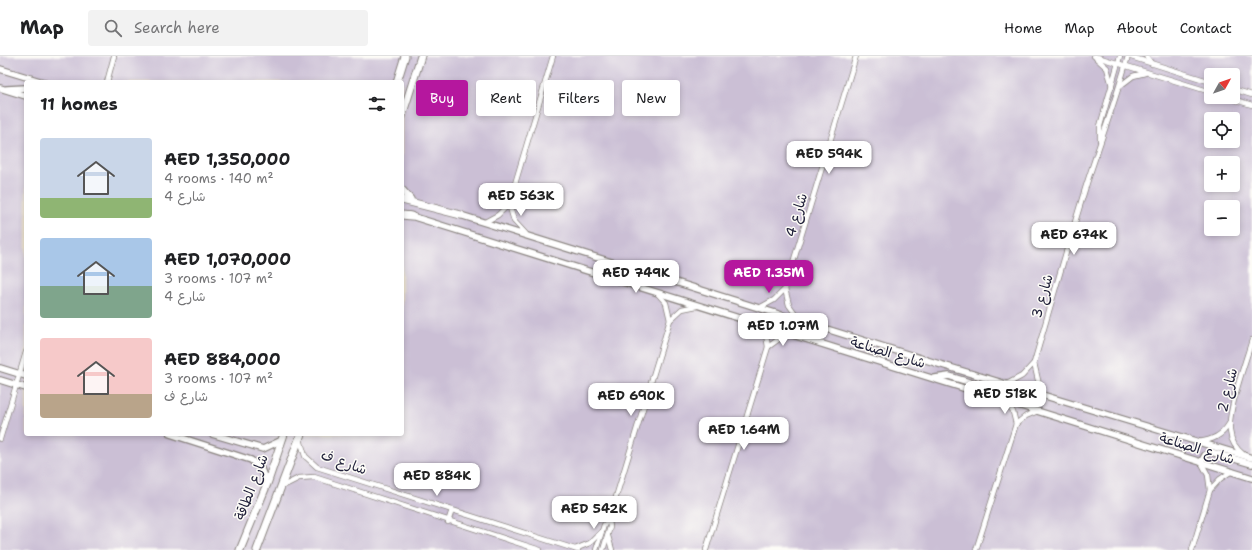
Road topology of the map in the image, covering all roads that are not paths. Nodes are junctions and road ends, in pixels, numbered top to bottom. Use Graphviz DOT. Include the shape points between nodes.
graph roads {
  1 [pos="114,56"];
  2 [pos="405,56"];
  3 [pos="421,56"];
  4 [pos="553,56"];
  5 [pos="856,56"];
  6 [pos="1094,56"];
  7 [pos="1120,56"];
  8 [pos="1128,56"];
  9 [pos="1146,56"];
  10 [pos="1118,64"];
  11 [pos="1152,64"];
  12 [pos="1125,66"];
  13 [pos="0,69"];
  14 [pos="1147,73"];
  15 [pos="36,80"];
  16 [pos="107,80"];
  17 [pos="398,80"];
  18 [pos="1204,80"];
  19 [pos="1112,86"];
  20 [pos="1119,87"];
  21 [pos="24,88"];
  22 [pos="2,89"];
  23 [pos="1204,90"];
  24 [pos="1240,91"];
  25 [pos="24,95"];
  26 [pos="1252,95"];
  27 [pos="1240,101"];
  28 [pos="1252,105"];
  29 [pos="404,110"];
  30 [pos="1099,144"];
  31 [pos="404,192"];
  32 [pos="404,197"];
  33 [pos="410,199"];
  34 [pos="404,201"];
  35 [pos="509,204"];
  36 [pos="404,214"];
  37 [pos="411,216"];
  38 [pos="461,216"];
  39 [pos="485,222"];
  40 [pos="526,234"];
  41 [pos="785,289"];
  42 [pos="654,291"];
  43 [pos="699,306"];
  44 [pos="761,308"];
  45 [pos="799,319"];
  46 [pos="670,320"];
  47 [pos="758,324"];
  48 [pos="792,334"];
  49 [pos="1252,340"];
  50 [pos="768,347"];
  51 [pos="24,358"];
  52 [pos="1034,363"];
  53 [pos="0,368"];
  54 [pos="19,374"];
  55 [pos="24,375"];
  56 [pos="932,378"];
  57 [pos="0,380"];
  58 [pos="16,384"];
  59 [pos="1007,384"];
  60 [pos="24,387"];
  61 [pos="1041,393"];
  62 [pos="1006,401"];
  63 [pos="1038,411"];
  64 [pos="1230,423"];
  65 [pos="1016,424"];
  66 [pos="176,436"];
  67 [pos="219,436"];
  68 [pos="300,436"];
  69 [pos="284,437"];
  70 [pos="0,439"];
  71 [pos="1199,442"];
  72 [pos="1244,455"];
  73 [pos="1252,458"];
  74 [pos="1201,462"];
  75 [pos="1252,464"];
  76 [pos="1232,471"];
  77 [pos="1252,478"];
  78 [pos="267,484"];
  79 [pos="283,486"];
  80 [pos="1210,490"];
  81 [pos="452,510"];
  82 [pos="609,520"];
  83 [pos="448,522"];
  84 [pos="602,531"];
  85 [pos="608,533"];
  86 [pos="576,549"];
  87 [pos="240,550"];
  88 [pos="257,550"];
  89 [pos="540,550"];
  90 [pos="596,550"];
  91 [pos="604,550"];
  92 [pos="612,550"];
  93 [pos="706,550"];
  94 [pos="976,550"];
  95 [pos="1192,550"];
  1 -- 16 [label="street"];
  2 -- 17 [label="main road"];
  3 -- 29 [label="main road"];
  4 -- 35 [label="street"];
  5 -- 41 [label="street, شارع 4"];
  6 -- 10 [label="street"];
  6 -- 19 [label="street" via="1107,68"];
  7 -- 10 [label="street, شارع 3"];
  8 -- 11 [label="street"];
  8 -- 12 [label="street, شارع 3"];
  9 -- 11 [label="street"];
  10 -- 12 [label="street"];
  10 -- 19 [label="street, شارع 3"];
  11 -- 18 [label="street"];
  12 -- 14 [label="street"];
  12 -- 20 [label="street, شارع 3"];
  13 -- 15 [label="street"];
  14 -- 20 [label="street" via="1132,76"];
  14 -- 23 [label="street"];
  19 -- 30 [label="street, شارع 3" via="1100,126"];
  20 -- 30 [label="street, شارع 3" via="1107,128"];
  21 -- 22 [label="street"];
  22 -- 25 [label="street"];
  24 -- 26 [label="street"];
  27 -- 28 [label="street"];
  30 -- 52 [label="street, شارع 3"];
  31 -- 33 [label="main road"];
  32 -- 33 [label="street, شارع الصناعة"];
  33 -- 38 [label="street, شارع الصناعة"];
  34 -- 38 [label="main road"];
  35 -- 39 [label="street"];
  35 -- 40 [label="street" via="514,221"];
  36 -- 37 [label="main road"];
  37 -- 42 [label="street, شارع الصناعة"];
  38 -- 39 [label="street, شارع الصناعة"];
  39 -- 40 [label="street, شارع الصناعة"];
  40 -- 44 [label="street, شارع الصناعة"];
  41 -- 44 [label="street"];
  41 -- 45 [label="street" via="789,306"];
  42 -- 43 [label="street, شارع الصناعة"];
  42 -- 46 [label="street" via="666,303"];
  43 -- 46 [label="street" via="682,309"];
  43 -- 47 [label="street, شارع الصناعة"];
  44 -- 45 [label="street, شارع الصناعة"];
  45 -- 59 [label="street, شارع الصناعة"];
  46 -- 82 [label="street"];
  47 -- 48 [label="street, شارع الصناعة"];
  47 -- 50 [label="street" via="766,335"];
  48 -- 50 [label="street"];
  48 -- 56 [label="street, شارع الصناعة"];
  49 -- 64 [label="street, شارع 2"];
  50 -- 93 [label="street"];
  51 -- 54 [label="street"];
  52 -- 59 [label="street, شارع 3" via="1022,376"];
  52 -- 61 [label="street, شارع 3"];
  53 -- 54 [label="street"];
  54 -- 55 [label="street"];
  54 -- 58 [label="street"];
  56 -- 61 [label="street" via="949,376 1034,402 1039,400"];
  56 -- 62 [label="street, شارع الصناعة"];
  57 -- 58 [label="street"];
  58 -- 60 [label="street"];
  58 -- 70 [label="street"];
  59 -- 61 [label="street, شارع الصناعة"];
  61 -- 71 [label="street, شارع الصناعة"];
  62 -- 63 [label="street, شارع الصناعة"];
  62 -- 65 [label="street" via="1013,412"];
  63 -- 65 [label="street"];
  63 -- 74 [label="street, شارع الصناعة"];
  64 -- 71 [label="street, شارع 2" via="1220,435"];
  64 -- 72 [label="street, شارع 2" via="1234,444"];
  65 -- 94 [label="street"];
  66 -- 78 [label="street" via="251,460 261,469"];
  67 -- 69 [label="street" via="263,449 270,448"];
  68 -- 79 [label="main road, شارع الطاقة"];
  68 -- 81 [label="street, شارع ف" via="306,456 317,467"];
  69 -- 78 [label="main road, شارع الطاقة"];
  71 -- 72 [label="street, شارع الصناعة"];
  72 -- 73 [label="street, شارع الصناعة"];
  74 -- 75 [label="street" via="1205,455 1211,452"];
  74 -- 76 [label="street, شارع الصناعة"];
  74 -- 80 [label="street" via="1208,475"];
  76 -- 77 [label="street, شارع الصناعة"];
  76 -- 80 [label="street"];
  78 -- 87 [label="main road, شارع الطاقة"];
  79 -- 83 [label="street, شارع ف" via="299,478 314,477"];
  79 -- 88 [label="main road, شارع الطاقة"];
  80 -- 95 [label="street"];
  81 -- 83 [label="street"];
  81 -- 86 [label="street, شارع ف"];
  82 -- 84 [label="street"];
  82 -- 85 [label="street"];
  83 -- 89 [label="street, شارع ف"];
  84 -- 86 [label="street" via="590,543"];
  84 -- 90 [label="street"];
  85 -- 91 [label="street"];
  85 -- 92 [label="street"];
}
